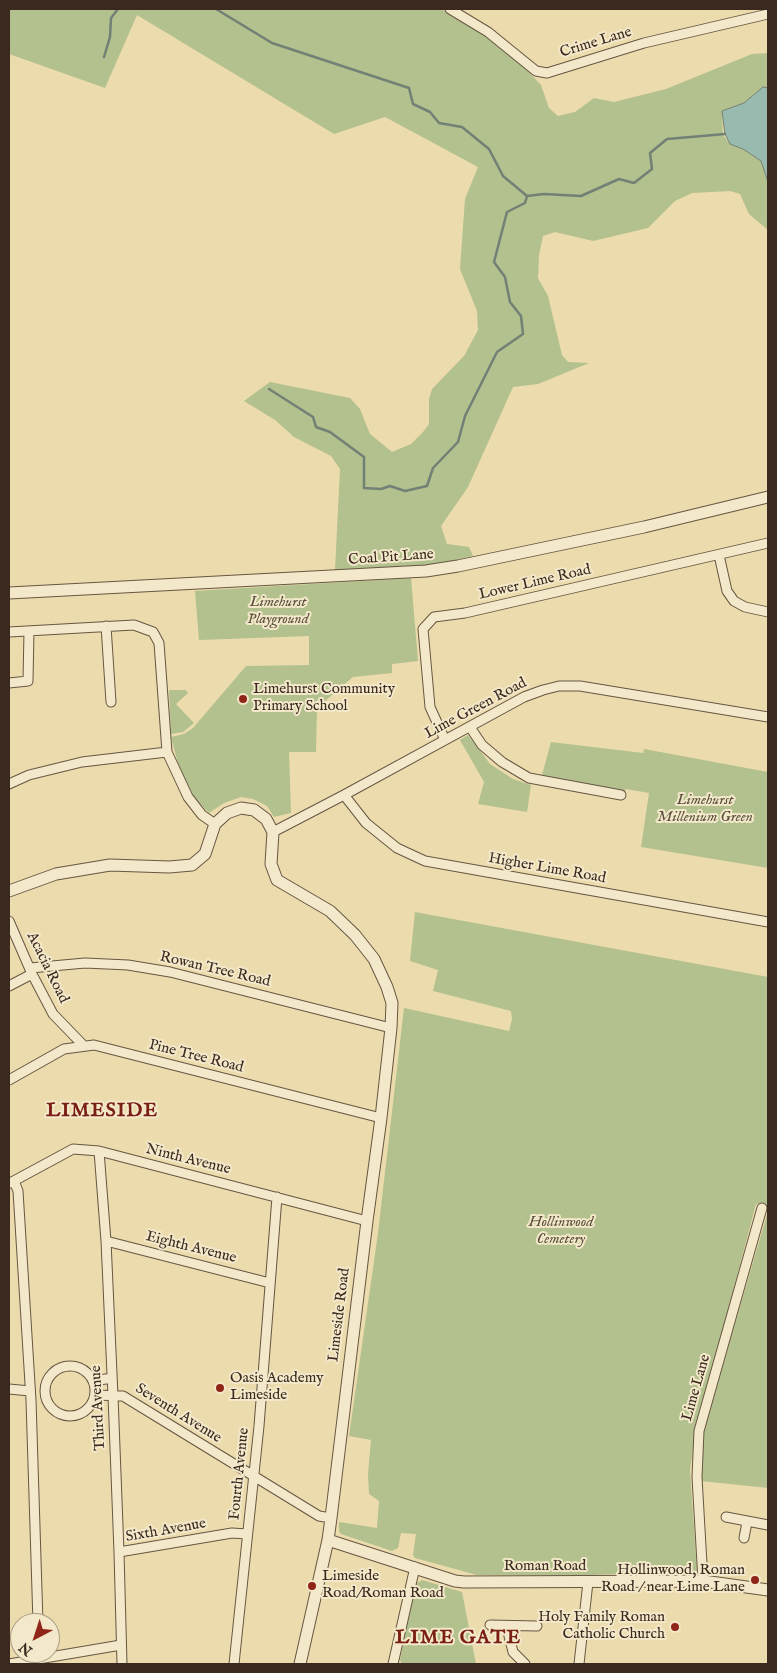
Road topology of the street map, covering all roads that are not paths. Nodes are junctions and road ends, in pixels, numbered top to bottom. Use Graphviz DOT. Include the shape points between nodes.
graph roads {
  1 [pos="450,9"];
  2 [pos="768,14"];
  3 [pos="768,497"];
  4 [pos="768,543"];
  5 [pos="718,555"];
  6 [pos="9,593"];
  7 [pos="768,612"];
  8 [pos="106,626"];
  9 [pos="29,631"];
  10 [pos="9,632"];
  11 [pos="9,683"];
  12 [pos="111,702"];
  13 [pos="768,717"];
  14 [pos="470,727"];
  15 [pos="445,740"];
  16 [pos="168,752"];
  17 [pos="9,784"];
  18 [pos="344,795"];
  19 [pos="621,795"];
  20 [pos="215,824"];
  21 [pos="273,832"];
  22 [pos="9,891"];
  23 [pos="9,921"];
  24 [pos="768,922"];
  25 [pos="31,971"];
  26 [pos="9,986"];
  27 [pos="391,1028"];
  28 [pos="84,1046"];
  29 [pos="9,1080"];
  30 [pos="381,1118"];
  31 [pos="99,1151"];
  32 [pos="11,1182"];
  33 [pos="278,1197"];
  34 [pos="762,1208"];
  35 [pos="367,1221"];
  36 [pos="106,1241"];
  37 [pos="270,1283"];
  38 [pos="112,1378"];
  39 [pos="29,1380"];
  40 [pos="93,1381"];
  41 [pos="46,1382"];
  42 [pos="9,1389"];
  43 [pos="95,1395"];
  44 [pos="30,1396"];
  45 [pos="113,1396"];
  46 [pos="47,1402"];
  47 [pos="253,1476"];
  48 [pos="726,1517"];
  49 [pos="331,1518"];
  50 [pos="747,1522"];
  51 [pos="768,1526"];
  52 [pos="247,1534"];
  53 [pos="744,1538"];
  54 [pos="328,1540"];
  55 [pos="119,1552"];
  56 [pos="415,1568"];
  57 [pos="703,1581"];
  58 [pos="588,1582"];
  59 [pos="768,1590"];
  60 [pos="38,1613"];
  61 [pos="490,1625"];
  62 [pos="509,1626"];
  63 [pos="537,1626"];
  64 [pos="121,1645"];
  65 [pos="60,1653"];
  66 [pos="122,1664"];
  67 [pos="234,1664"];
  68 [pos="300,1664"];
  69 [pos="393,1664"];
  70 [pos="524,1664"];
  71 [pos="579,1664"];
  1 -- 2 [label="street, Crime Lane" via="488,32 536,71 547,73 644,43"];
  3 -- 6 [label="street, Coal Pit Lane" via="644,527 426,571"];
  4 -- 5 [label="street, Lower Lime Road"];
  5 -- 7 [label="street" via="727,591 734,601"];
  5 -- 15 [label="street, Lower Lime Road" via="465,613 434,617 423,628 430,707"];
  8 -- 9 [label="street"];
  8 -- 12 [label="street"];
  8 -- 16 [label="street" via="134,624 153,632 159,643"];
  9 -- 10 [label="street"];
  9 -- 11 [label="street" via="28,681"];
  13 -- 14 [label="street, Lime Green Road" via="580,686 559,686 524,697"];
  14 -- 15 [label="street, Lime Green Road"];
  14 -- 19 [label="street" via="482,745 528,778"];
  15 -- 18 [label="street, Lime Green Road"];
  16 -- 17 [label="street" via="82,762 29,775"];
  16 -- 20 [label="street" via="188,797 202,815"];
  18 -- 21 [label="street, Lime Green Road"];
  18 -- 24 [label="street, Higher Lime Road" via="366,823 397,848 425,862"];
  20 -- 21 [label="street" via="227,813 241,808 254,810 266,819"];
  20 -- 22 [label="street" via="205,854 192,864 110,865 56,874"];
  21 -- 27 [label="street, Limeside Road" via="271,864 275,876 283,885 330,911 374,959 392,1003"];
  23 -- 25 [label="street, Acacia Road"];
  25 -- 26 [label="street"];
  25 -- 27 [label="street, Rowan Tree Road" via="85,963 128,965 170,972"];
  25 -- 28 [label="street, Acacia Road" via="53,1014"];
  27 -- 30 [label="street, Limeside Road"];
  28 -- 29 [label="street, Pine Tree Road" via="64,1049"];
  28 -- 30 [label="street, Pine Tree Road" via="94,1045"];
  30 -- 35 [label="street, Limeside Road"];
  31 -- 32 [label="street, Ninth Avenue" via="73,1149"];
  31 -- 33 [label="street, Ninth Avenue"];
  31 -- 36 [label="street, Third Avenue"];
  32 -- 39 [label="street" via="18,1191"];
  33 -- 35 [label="street, Ninth Avenue"];
  33 -- 37 [label="street, Fourth Avenue"];
  34 -- 57 [label="street, Lime Lane" via="699,1431 697,1477"];
  35 -- 49 [label="street, Limeside Road"];
  36 -- 37 [label="street, Eighth Avenue"];
  36 -- 38 [label="street, Third Avenue"];
  37 -- 47 [label="street, Fourth Avenue"];
  38 -- 40 [label="street"];
  38 -- 45 [label="street, Third Avenue"];
  39 -- 41 [label="street"];
  39 -- 44 [label="street"];
  40 -- 41 [label="street" via="77,1366 66,1366 50,1374"];
  40 -- 43 [label="street"];
  41 -- 46 [label="street"];
  42 -- 44 [label="street"];
  43 -- 45 [label="street, Seventh Avenue"];
  43 -- 46 [label="street" via="88,1409 73,1416 59,1414"];
  44 -- 46 [label="street"];
  44 -- 60 [label="street"];
  45 -- 47 [label="street, Seventh Avenue" via="123,1396"];
  45 -- 55 [label="street, Third Avenue"];
  47 -- 49 [label="street, Seventh Avenue" via="319,1516"];
  47 -- 52 [label="street, Fourth Avenue"];
  48 -- 50 [label="street"];
  49 -- 54 [label="street, Limeside Road"];
  50 -- 51 [label="street"];
  50 -- 53 [label="street"];
  52 -- 55 [label="street, Sixth Avenue" via="232,1533"];
  52 -- 67 [label="street, Fourth Avenue"];
  54 -- 56 [label="street, Roman Road"];
  54 -- 68 [label="street, Limeside Road"];
  55 -- 64 [label="street, Third Avenue"];
  56 -- 58 [label="street, Roman Road" via="464,1582"];
  56 -- 69 [label="street"];
  57 -- 58 [label="street, Roman Road"];
  57 -- 59 [label="street, Roman Road"];
  58 -- 71 [label="street"];
  61 -- 62 [label="street"];
  62 -- 63 [label="street"];
  62 -- 70 [label="street" via="513,1652"];
  64 -- 65 [label="street"];
  64 -- 66 [label="street, Third Avenue"];
}
